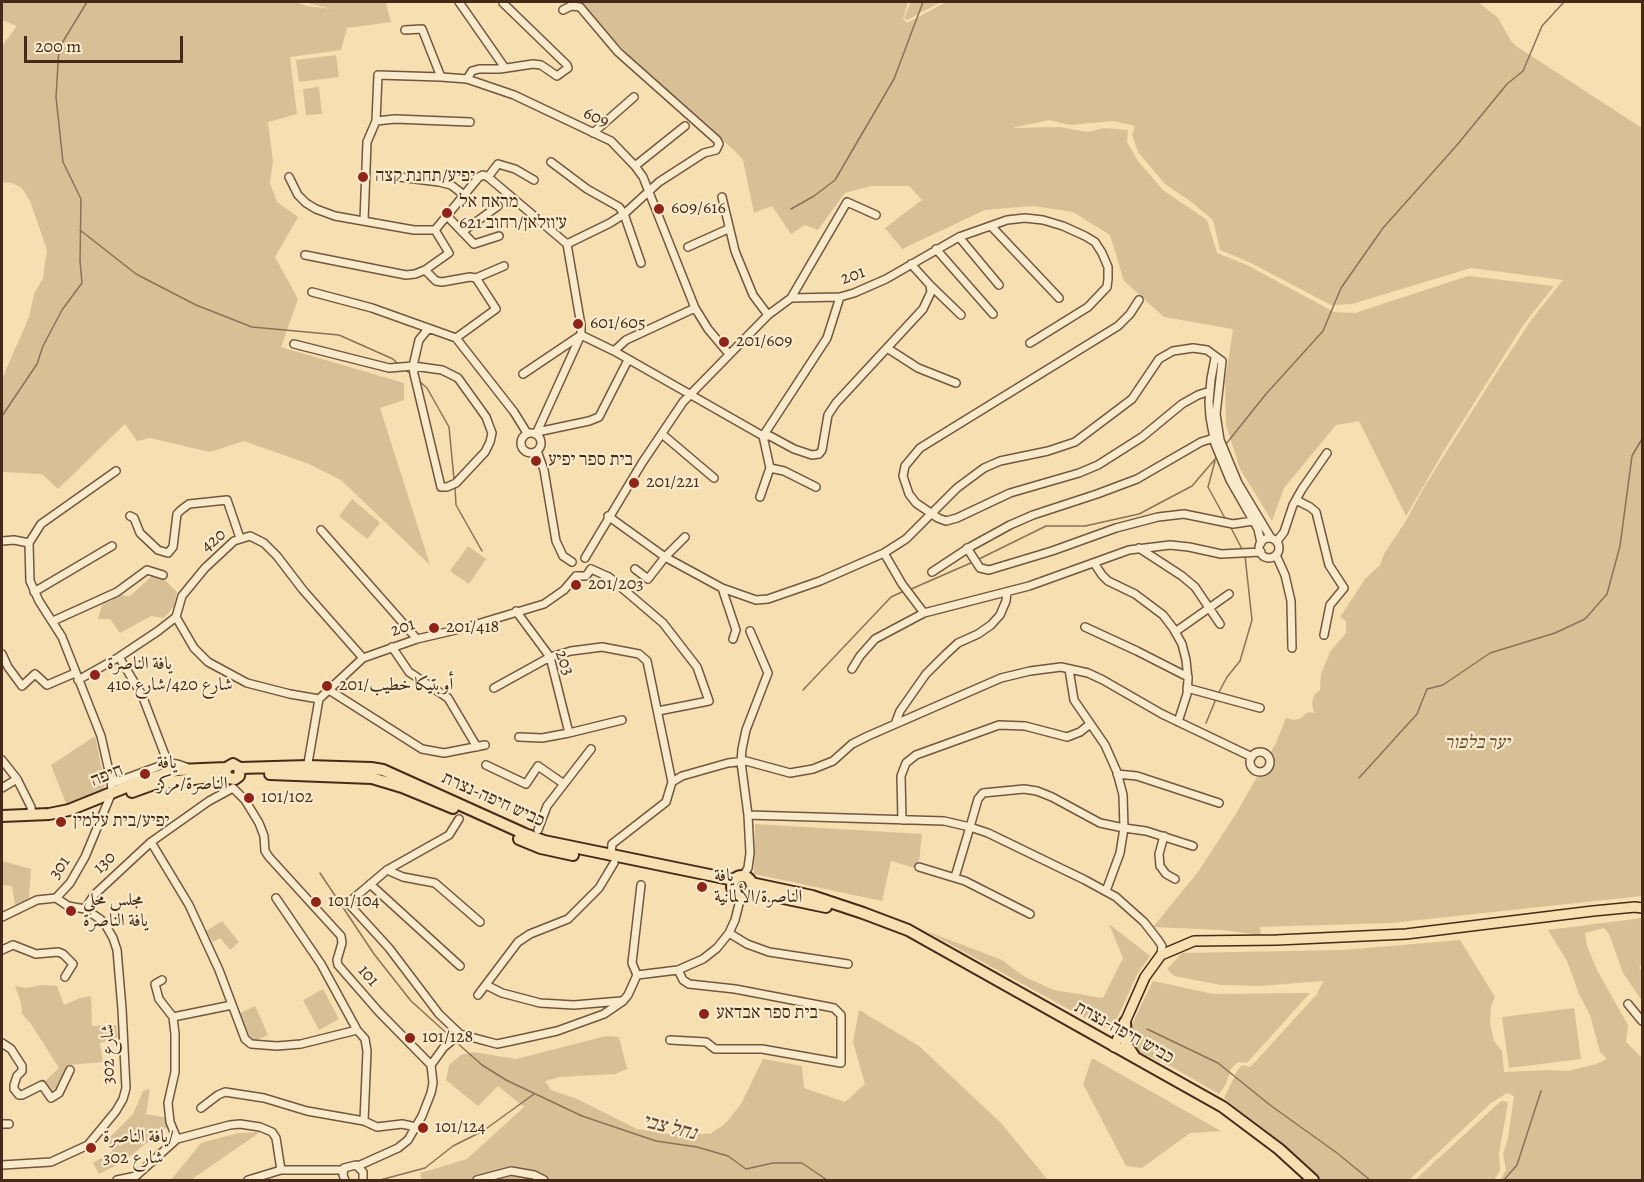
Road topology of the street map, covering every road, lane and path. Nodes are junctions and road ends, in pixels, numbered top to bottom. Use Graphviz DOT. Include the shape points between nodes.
graph roads {
  1 [pos="459,2"];
  2 [pos="503,3"];
  3 [pos="563,10"];
  4 [pos="405,30"];
  5 [pos="505,68"];
  6 [pos="441,77"];
  7 [pos="467,79"];
  8 [pos="634,97"];
  9 [pos="376,121"];
  10 [pos="470,122"];
  11 [pos="685,126"];
  12 [pos="593,133"];
  13 [pos="552,162"];
  14 [pos="635,166"];
  15 [pos="392,176"];
  16 [pos="289,177"];
  17 [pos="488,177"];
  18 [pos="534,180"];
  19 [pos="650,190"];
  20 [pos="464,195"];
  21 [pos="722,197"];
  22 [pos="498,206"];
  23 [pos="624,214"];
  24 [pos="876,215"];
  25 [pos="447,216"];
  26 [pos="364,221"];
  27 [pos="991,226"];
  28 [pos="728,229"];
  29 [pos="435,230"];
  30 [pos="462,232"];
  31 [pos="500,236"];
  32 [pos="959,237"];
  33 [pos="567,244"];
  34 [pos="688,247"];
  35 [pos="936,249"];
  36 [pos="306,255"];
  37 [pos="641,263"];
  38 [pos="911,264"];
  39 [pos="504,266"];
  40 [pos="425,270"];
  41 [pos="476,278"];
  42 [pos="930,285"];
  43 [pos="999,285"];
  44 [pos="312,292"];
  45 [pos="840,297"];
  46 [pos="791,298"];
  47 [pos="1059,298"];
  48 [pos="1139,300"];
  49 [pos="695,308"];
  50 [pos="993,314"];
  51 [pos="768,315"];
  52 [pos="961,315"];
  53 [pos="428,329"];
  54 [pos="582,335"];
  55 [pos="456,338"];
  56 [pos="1029,343"];
  57 [pos="294,344"];
  58 [pos="887,348"];
  59 [pos="614,351"];
  60 [pos="729,354"];
  61 [pos="1218,359"];
  62 [pos="628,360"];
  63 [pos="413,366"];
  64 [pos="524,374"];
  65 [pos="956,383"];
  66 [pos="1210,391"];
  67 [pos="689,394"];
  68 [pos="528,433"];
  69 [pos="537,433"];
  70 [pos="662,434"];
  71 [pos="763,436"];
  72 [pos="1216,440"];
  73 [pos="537,451"];
  74 [pos="1327,453"];
  75 [pos="1227,467"];
  76 [pos="770,468"];
  77 [pos="116,471"];
  78 [pos="714,477"];
  79 [pos="816,487"];
  80 [pos="760,497"];
  81 [pos="1296,501"];
  82 [pos="932,514"];
  83 [pos="130,516"];
  84 [pos="609,516"];
  85 [pos="1253,521"];
  86 [pos="321,530"];
  87 [pos="685,537"];
  88 [pos="240,538"];
  89 [pos="1274,539"];
  90 [pos="2,541"];
  91 [pos="29,543"];
  92 [pos="1261,543"];
  93 [pos="112,546"];
  94 [pos="968,548"];
  95 [pos="1139,548"];
  96 [pos="1261,552"];
  97 [pos="884,553"];
  98 [pos="1276,555"];
  99 [pos="665,556"];
  100 [pos="585,558"];
  101 [pos="572,562"];
  102 [pos="1094,563"];
  103 [pos="591,569"];
  104 [pos="635,569"];
  105 [pos="932,573"];
  106 [pos="163,575"];
  107 [pos="576,576"];
  108 [pos="722,588"];
  109 [pos="34,592"];
  110 [pos="1007,592"];
  111 [pos="1229,594"];
  112 [pos="1210,609"];
  113 [pos="516,611"];
  114 [pos="924,613"];
  115 [pos="176,617"];
  116 [pos="53,621"];
  117 [pos="1220,624"];
  118 [pos="1085,627"];
  119 [pos="750,631"];
  120 [pos="1175,632"];
  121 [pos="1324,635"];
  122 [pos="417,639"];
  123 [pos="733,639"];
  124 [pos="393,647"];
  125 [pos="1292,648"];
  126 [pos="2,654"];
  127 [pos="119,657"];
  128 [pos="550,657"];
  129 [pos="363,658"];
  130 [pos="852,669"];
  131 [pos="1069,669"];
  132 [pos="76,677"];
  133 [pos="1188,677"];
  134 [pos="494,688"];
  135 [pos="1187,688"];
  136 [pos="329,690"];
  137 [pos="319,699"];
  138 [pos="1260,708"];
  139 [pos="658,711"];
  140 [pos="622,720"];
  141 [pos="1178,722"];
  142 [pos="895,724"];
  143 [pos="1090,724"];
  144 [pos="569,733"];
  145 [pos="519,737"];
  146 [pos="485,745"];
  147 [pos="477,747"];
  148 [pos="591,749"];
  149 [pos="1252,758"];
  150 [pos="2,760"];
  151 [pos="741,762"];
  152 [pos="168,763"];
  153 [pos="486,765"];
  154 [pos="191,769"];
  155 [pos="307,770"];
  156 [pos="1117,774"];
  157 [pos="233,775"];
  158 [pos="17,779"];
  159 [pos="672,782"];
  160 [pos="564,784"];
  161 [pos="2,788"];
  162 [pos="111,791"];
  163 [pos="1219,803"];
  164 [pos="32,815"];
  165 [pos="748,815"];
  166 [pos="2,816"];
  167 [pos="459,819"];
  168 [pos="902,820"];
  169 [pos="2,823"];
  170 [pos="970,827"];
  171 [pos="1124,828"];
  172 [pos="538,830"];
  173 [pos="1164,836"];
  174 [pos="151,842"];
  175 [pos="1193,846"];
  176 [pos="613,860"];
  177 [pos="920,867"];
  178 [pos="387,870"];
  179 [pos="955,877"];
  180 [pos="1175,879"];
  181 [pos="370,884"];
  182 [pos="641,885"];
  183 [pos="742,886"];
  184 [pos="1106,891"];
  185 [pos="56,898"];
  186 [pos="276,898"];
  187 [pos="1642,908"];
  188 [pos="85,909"];
  189 [pos="1030,914"];
  190 [pos="2,916"];
  191 [pos="480,922"];
  192 [pos="729,933"];
  193 [pos="2,950"];
  194 [pos="1161,954"];
  195 [pos="848,964"];
  196 [pos="460,966"];
  197 [pos="678,970"];
  198 [pos="637,975"];
  199 [pos="65,977"];
  200 [pos="162,980"];
  201 [pos="486,985"];
  202 [pos="478,995"];
  203 [pos="623,1001"];
  204 [pos="1628,1004"];
  205 [pos="232,1005"];
  206 [pos="173,1017"];
  207 [pos="1642,1021"];
  208 [pos="1125,1022"];
  209 [pos="357,1030"];
  210 [pos="460,1034"];
  211 [pos="670,1040"];
  212 [pos="2,1043"];
  213 [pos="1114,1047"];
  214 [pos="1136,1059"];
  215 [pos="431,1065"];
  216 [pos="70,1070"];
  217 [pos="201,1108"];
  218 [pos="364,1121"];
  219 [pos="416,1127"];
  220 [pos="177,1138"];
  221 [pos="2,1165"];
  222 [pos="358,1166"];
  223 [pos="281,1170"];
  224 [pos="343,1170"];
  225 [pos="117,1180"];
  226 [pos="248,1180"];
  227 [pos="345,1180"];
  228 [pos="363,1180"];
  229 [pos="477,1180"];
  230 [pos="544,1180"];
  231 [pos="1313,1180"];
  1 -- 5 [label="street"];
  2 -- 5 [label="street" via="568,68 557,76 541,65"];
  3 -- 19 [label="street" via="580,7 618,52 719,144 716,150"];
  4 -- 6 [label="street" via="422,29"];
  5 -- 7 [label="street" via="472,71"];
  6 -- 7 [label="street, 609"];
  6 -- 9 [label="street, 609" via="378,75"];
  7 -- 12 [label="street, 609" via="514,95"];
  8 -- 12 [label="street"];
  9 -- 10 [label="street"];
  9 -- 26 [label="street" via="368,142"];
  11 -- 14 [label="street"];
  12 -- 14 [label="street, 609" via="611,141"];
  13 -- 23 [label="street"];
  14 -- 19 [label="street, 609"];
  15 -- 20 [label="street" via="451,185"];
  16 -- 26 [label="street" via="306,203 335,216"];
  17 -- 18 [label="street" via="498,164"];
  17 -- 20 [label="street" via="479,177"];
  17 -- 33 [label="street"];
  19 -- 23 [label="street"];
  19 -- 49 [label="street, 609"];
  20 -- 25 [label="street"];
  21 -- 28 [label="street"];
  22 -- 30 [label="street"];
  23 -- 33 [label="street"];
  23 -- 37 [label="street"];
  24 -- 46 [label="street" via="847,202"];
  25 -- 29 [label="street"];
  25 -- 30 [label="street"];
  26 -- 29 [label="street"];
  27 -- 32 [label="street, 201"];
  27 -- 47 [label="street"];
  27 -- 56 [label="street, 201" via="1025,218 1063,226 1095,242 1108,267 1107,287 1100,297"];
  28 -- 34 [label="street"];
  28 -- 51 [label="street" via="753,295"];
  29 -- 40 [label="street" via="448,253"];
  30 -- 31 [label="street" via="474,244"];
  32 -- 35 [label="street, 201"];
  32 -- 43 [label="street"];
  33 -- 54 [label="street"];
  35 -- 38 [label="street, 201"];
  35 -- 50 [label="street"];
  36 -- 40 [label="street" via="406,275"];
  38 -- 42 [label="street"];
  38 -- 45 [label="street, 201" via="886,279"];
  39 -- 41 [label="street"];
  40 -- 41 [label="street" via="431,278 442,282"];
  41 -- 55 [label="street" via="496,309"];
  42 -- 52 [label="street"];
  42 -- 58 [label="street" via="923,309"];
  44 -- 53 [label="street"];
  45 -- 46 [label="street, 201"];
  45 -- 71 [label="street" via="827,338"];
  46 -- 51 [label="street"];
  48 -- 82 [label="street" via="1118,326 912,456 905,466 905,486 916,503"];
  49 -- 59 [label="street" via="627,340"];
  49 -- 60 [label="street, 609"];
  51 -- 60 [label="street"];
  53 -- 55 [label="street"];
  53 -- 63 [label="street" via="419,340"];
  54 -- 59 [label="street"];
  54 -- 64 [label="street"];
  54 -- 69 [label="street"];
  55 -- 68 [label="street"];
  57 -- 63 [label="street" via="389,368"];
  58 -- 65 [label="street" via="918,368"];
  58 -- 71 [label="street" via="828,415 819,454 812,455"];
  59 -- 62 [label="street"];
  60 -- 67 [label="street"];
  61 -- 66 [label="street"];
  61 -- 72 [label="street"];
  61 -- 82 [label="street" via="1207,350 1193,348 1166,354 1154,364 1132,399 1085,436 1064,447 1014,457 984,468 968,478"];
  62 -- 67 [label="street"];
  62 -- 69 [label="street" via="599,417"];
  63 -- 63 [label="street" via="442,370 458,378 490,425 492,433 485,452 456,483 447,487 441,487"];
  66 -- 72 [label="street" via="1210,417"];
  66 -- 82 [label="street" via="1182,404 1142,437 1098,465 1010,494 957,518 946,521"];
  67 -- 70 [label="street"];
  67 -- 71 [label="street"];
  68 -- 69 [label="street"];
  68 -- 73 [label="street" via="521,440 523,449"];
  69 -- 73 [label="street" via="541,442"];
  70 -- 78 [label="street"];
  70 -- 84 [label="street"];
  71 -- 76 [label="street"];
  72 -- 75 [label="street"];
  72 -- 94 [label="street" via="1187,449 1137,479 1034,515"];
  73 -- 101 [label="street" via="556,541 563,556"];
  74 -- 81 [label="street"];
  75 -- 85 [label="street"];
  75 -- 89 [label="street" via="1265,531"];
  76 -- 79 [label="street"];
  76 -- 80 [label="street"];
  77 -- 91 [label="street" via="41,524"];
  81 -- 89 [label="street" via="1284,532"];
  81 -- 121 [label="street" via="1316,512 1329,565 1344,588 1330,605"];
  82 -- 97 [label="street" via="906,539"];
  83 -- 88 [label="street" via="140,533 158,550 168,553 173,547 177,514 181,510 189,504 227,500"];
  84 -- 99 [label="street"];
  84 -- 100 [label="street"];
  85 -- 92 [label="street"];
  85 -- 94 [label="street" via="1233,524 1184,514 1158,517 989,570 980,568"];
  86 -- 122 [label="street"];
  87 -- 99 [label="street"];
  88 -- 115 [label="street, 420" via="205,568 182,596"];
  88 -- 129 [label="street, 420" via="250,536 264,543"];
  89 -- 92 [label="street"];
  89 -- 98 [label="street" via="1279,550"];
  90 -- 91 [label="street"];
  91 -- 109 [label="street"];
  92 -- 96 [label="street"];
  93 -- 109 [label="street"];
  94 -- 105 [label="street"];
  95 -- 96 [label="street" via="1170,545 1221,554"];
  95 -- 102 [label="street"];
  95 -- 112 [label="street" via="1195,587"];
  96 -- 98 [label="street" via="1267,557"];
  97 -- 108 [label="street" via="768,599 756,600"];
  97 -- 114 [label="street"];
  98 -- 125 [label="street" via="1291,601"];
  99 -- 104 [label="street" via="648,579"];
  99 -- 108 [label="street"];
  100 -- 101 [label="street"];
  100 -- 103 [label="street"];
  101 -- 107 [label="street"];
  102 -- 110 [label="street"];
  102 -- 120 [label="street" via="1108,580 1157,610"];
  103 -- 107 [label="street" via="586,576"];
  103 -- 139 [label="street" via="609,578 663,623 697,667 710,701"];
  106 -- 116 [label="street" via="147,570 117,592"];
  107 -- 113 [label="street, 201" via="555,598"];
  108 -- 123 [label="street" via="736,630"];
  109 -- 116 [label="street"];
  110 -- 114 [label="street"];
  110 -- 142 [label="street" via="992,626 958,643 926,674"];
  111 -- 112 [label="street"];
  112 -- 117 [label="street"];
  112 -- 120 [label="street"];
  113 -- 122 [label="street, 201"];
  113 -- 128 [label="street, 203"];
  114 -- 130 [label="street" via="875,639"];
  115 -- 127 [label="street"];
  115 -- 137 [label="street" via="194,648 208,662 247,683"];
  116 -- 132 [label="street"];
  118 -- 133 [label="street"];
  119 -- 151 [label="street" via="768,673 746,730"];
  120 -- 133 [label="street" via="1182,644"];
  122 -- 124 [label="street, 201"];
  124 -- 129 [label="street, 201"];
  124 -- 147 [label="street" via="409,672 448,698"];
  126 -- 132 [label="street" via="22,686 35,674 47,685"];
  127 -- 132 [label="street"];
  127 -- 152 [label="street" via="142,695"];
  128 -- 134 [label="street"];
  128 -- 139 [label="street" via="591,647 639,654 647,661"];
  128 -- 144 [label="street, 203"];
  129 -- 136 [label="street, 201"];
  131 -- 141 [label="street" via="1103,680"];
  131 -- 142 [label="street" via="1030,670 1001,678"];
  131 -- 143 [label="street" via="1074,700"];
  132 -- 162 [label="street" via="101,736"];
  133 -- 135 [label="street"];
  135 -- 138 [label="street"];
  135 -- 141 [label="street"];
  136 -- 137 [label="street, 201"];
  136 -- 147 [label="street" via="422,749 444,753"];
  137 -- 155 [label="street"];
  139 -- 159 [label="street"];
  140 -- 144 [label="street"];
  141 -- 149 [label="street"];
  142 -- 151 [label="street" via="858,741 833,761 813,770 790,773"];
  143 -- 156 [label="street" via="1105,745"];
  143 -- 168 [label="street" via="1066,737 1025,726 999,725 916,755 906,763 901,776"];
  144 -- 145 [label="street"];
  146 -- 147 [label="street"];
  148 -- 160 [label="street"];
  150 -- 158 [label="street"];
  151 -- 159 [label="street"];
  151 -- 165 [label="street"];
  152 -- 154 [label="street"];
  152 -- 162 [label="street" via="116,782"];
  153 -- 160 [label="street" via="526,784 538,766"];
  154 -- 157 [label="highway, חיפה"];
  154 -- 162 [label="highway, חיפה" via="157,775"];
  155 -- 157 [label="highway, כביש חיפה-נצרת"];
  155 -- 176 [label="highway, כביש חיפה-נצרת" via="385,781 541,848"];
  156 -- 163 [label="street" via="1137,776"];
  156 -- 171 [label="street" via="1123,795"];
  157 -- 162 [label="highway, חיפה"];
  157 -- 174 [label="street, 130" via="209,801"];
  157 -- 215 [label="street, 101" via="259,823 269,857 341,936 338,965"];
  158 -- 161 [label="street"];
  158 -- 164 [label="street"];
  159 -- 176 [label="street" via="666,802 612,844"];
  160 -- 172 [label="street" via="547,806"];
  162 -- 164 [label="highway, חיפה" via="69,810"];
  162 -- 169 [label="highway, חיפה" via="52,821"];
  162 -- 185 [label="street, 301" via="77,872"];
  164 -- 166 [label="highway, חיפה"];
  165 -- 168 [label="street"];
  165 -- 183 [label="street" via="750,853"];
  167 -- 178 [label="street" via="449,835"];
  168 -- 170 [label="street" via="944,821"];
  170 -- 171 [label="street" via="978,799 984,794 1024,789 1052,797 1100,823"];
  170 -- 179 [label="street"];
  170 -- 184 [label="street"];
  171 -- 173 [label="street"];
  171 -- 184 [label="street" via="1120,853"];
  173 -- 175 [label="street"];
  173 -- 180 [label="street" via="1160,866"];
  174 -- 188 [label="street, 130" via="94,895"];
  174 -- 205 [label="street" via="189,905"];
  176 -- 183 [label="highway, כביש חיפה-נצרת"];
  176 -- 201 [label="street" via="599,888 576,913 524,937"];
  177 -- 179 [label="street"];
  178 -- 181 [label="street"];
  178 -- 191 [label="street" via="435,883"];
  179 -- 189 [label="street"];
  181 -- 196 [label="street"];
  181 -- 210 [label="street" via="348,903"];
  182 -- 198 [label="street" via="632,963"];
  183 -- 192 [label="street"];
  183 -- 213 [label="highway, כביש חיפה-נצרת" via="812,896 908,930"];
  184 -- 194 [label="street" via="1144,922 1162,946"];
  185 -- 188 [label="street" via="68,906"];
  185 -- 190 [label="street, 301" via="37,900"];
  186 -- 209 [label="street" via="321,964"];
  187 -- 194 [label="main road" via="1593,910 1406,934 1194,941"];
  188 -- 221 [label="street, شارع 302" via="105,924 117,950 126,1050 123,1099 88,1146 51,1162"];
  192 -- 195 [label="street" via="769,952"];
  192 -- 197 [label="street" via="703,959"];
  193 -- 199 [label="street" via="13,945 36,954 63,954 73,964"];
  194 -- 208 [label="main road" via="1145,977"];
  197 -- 198 [label="street"];
  197 -- 211 [label="street" via="689,984 834,1008 841,1015 841,1063 762,1049 715,1049 706,1042"];
  198 -- 203 [label="street"];
  200 -- 206 [label="street" via="155,984 159,999"];
  201 -- 202 [label="street"];
  201 -- 203 [label="street" via="540,1003"];
  203 -- 210 [label="street" via="595,1018 516,1041 498,1044"];
  204 -- 207 [label="street"];
  205 -- 206 [label="street"];
  205 -- 209 [label="street" via="251,1044 301,1044"];
  206 -- 220 [label="street" via="175,1072 168,1103"];
  208 -- 213 [label="main road"];
  208 -- 214 [label="highway" via="1126,1044"];
  209 -- 218 [label="street" via="365,1039 367,1051"];
  210 -- 215 [label="street"];
  212 -- 216 [label="street" via="22,1066 14,1085 19,1095 42,1085 51,1098 59,1093"];
  213 -- 214 [label="highway, כביש חיפה-נצרת"];
  214 -- 231 [label="highway, כביש חיפה-נצרת" via="1223,1107"];
  215 -- 219 [label="street" via="431,1093"];
  217 -- 218 [label="street" via="225,1092"];
  218 -- 219 [label="street" via="376,1127"];
  219 -- 222 [label="street" via="403,1145"];
  220 -- 223 [label="street" via="230,1125 267,1129 276,1138"];
  220 -- 225 [label="street" via="136,1176"];
  222 -- 224 [label="street"];
  222 -- 228 [label="street"];
  223 -- 224 [label="street"];
  223 -- 226 [label="street"];
  224 -- 227 [label="street"];
  229 -- 230 [label="street" via="511,1171"];
}
